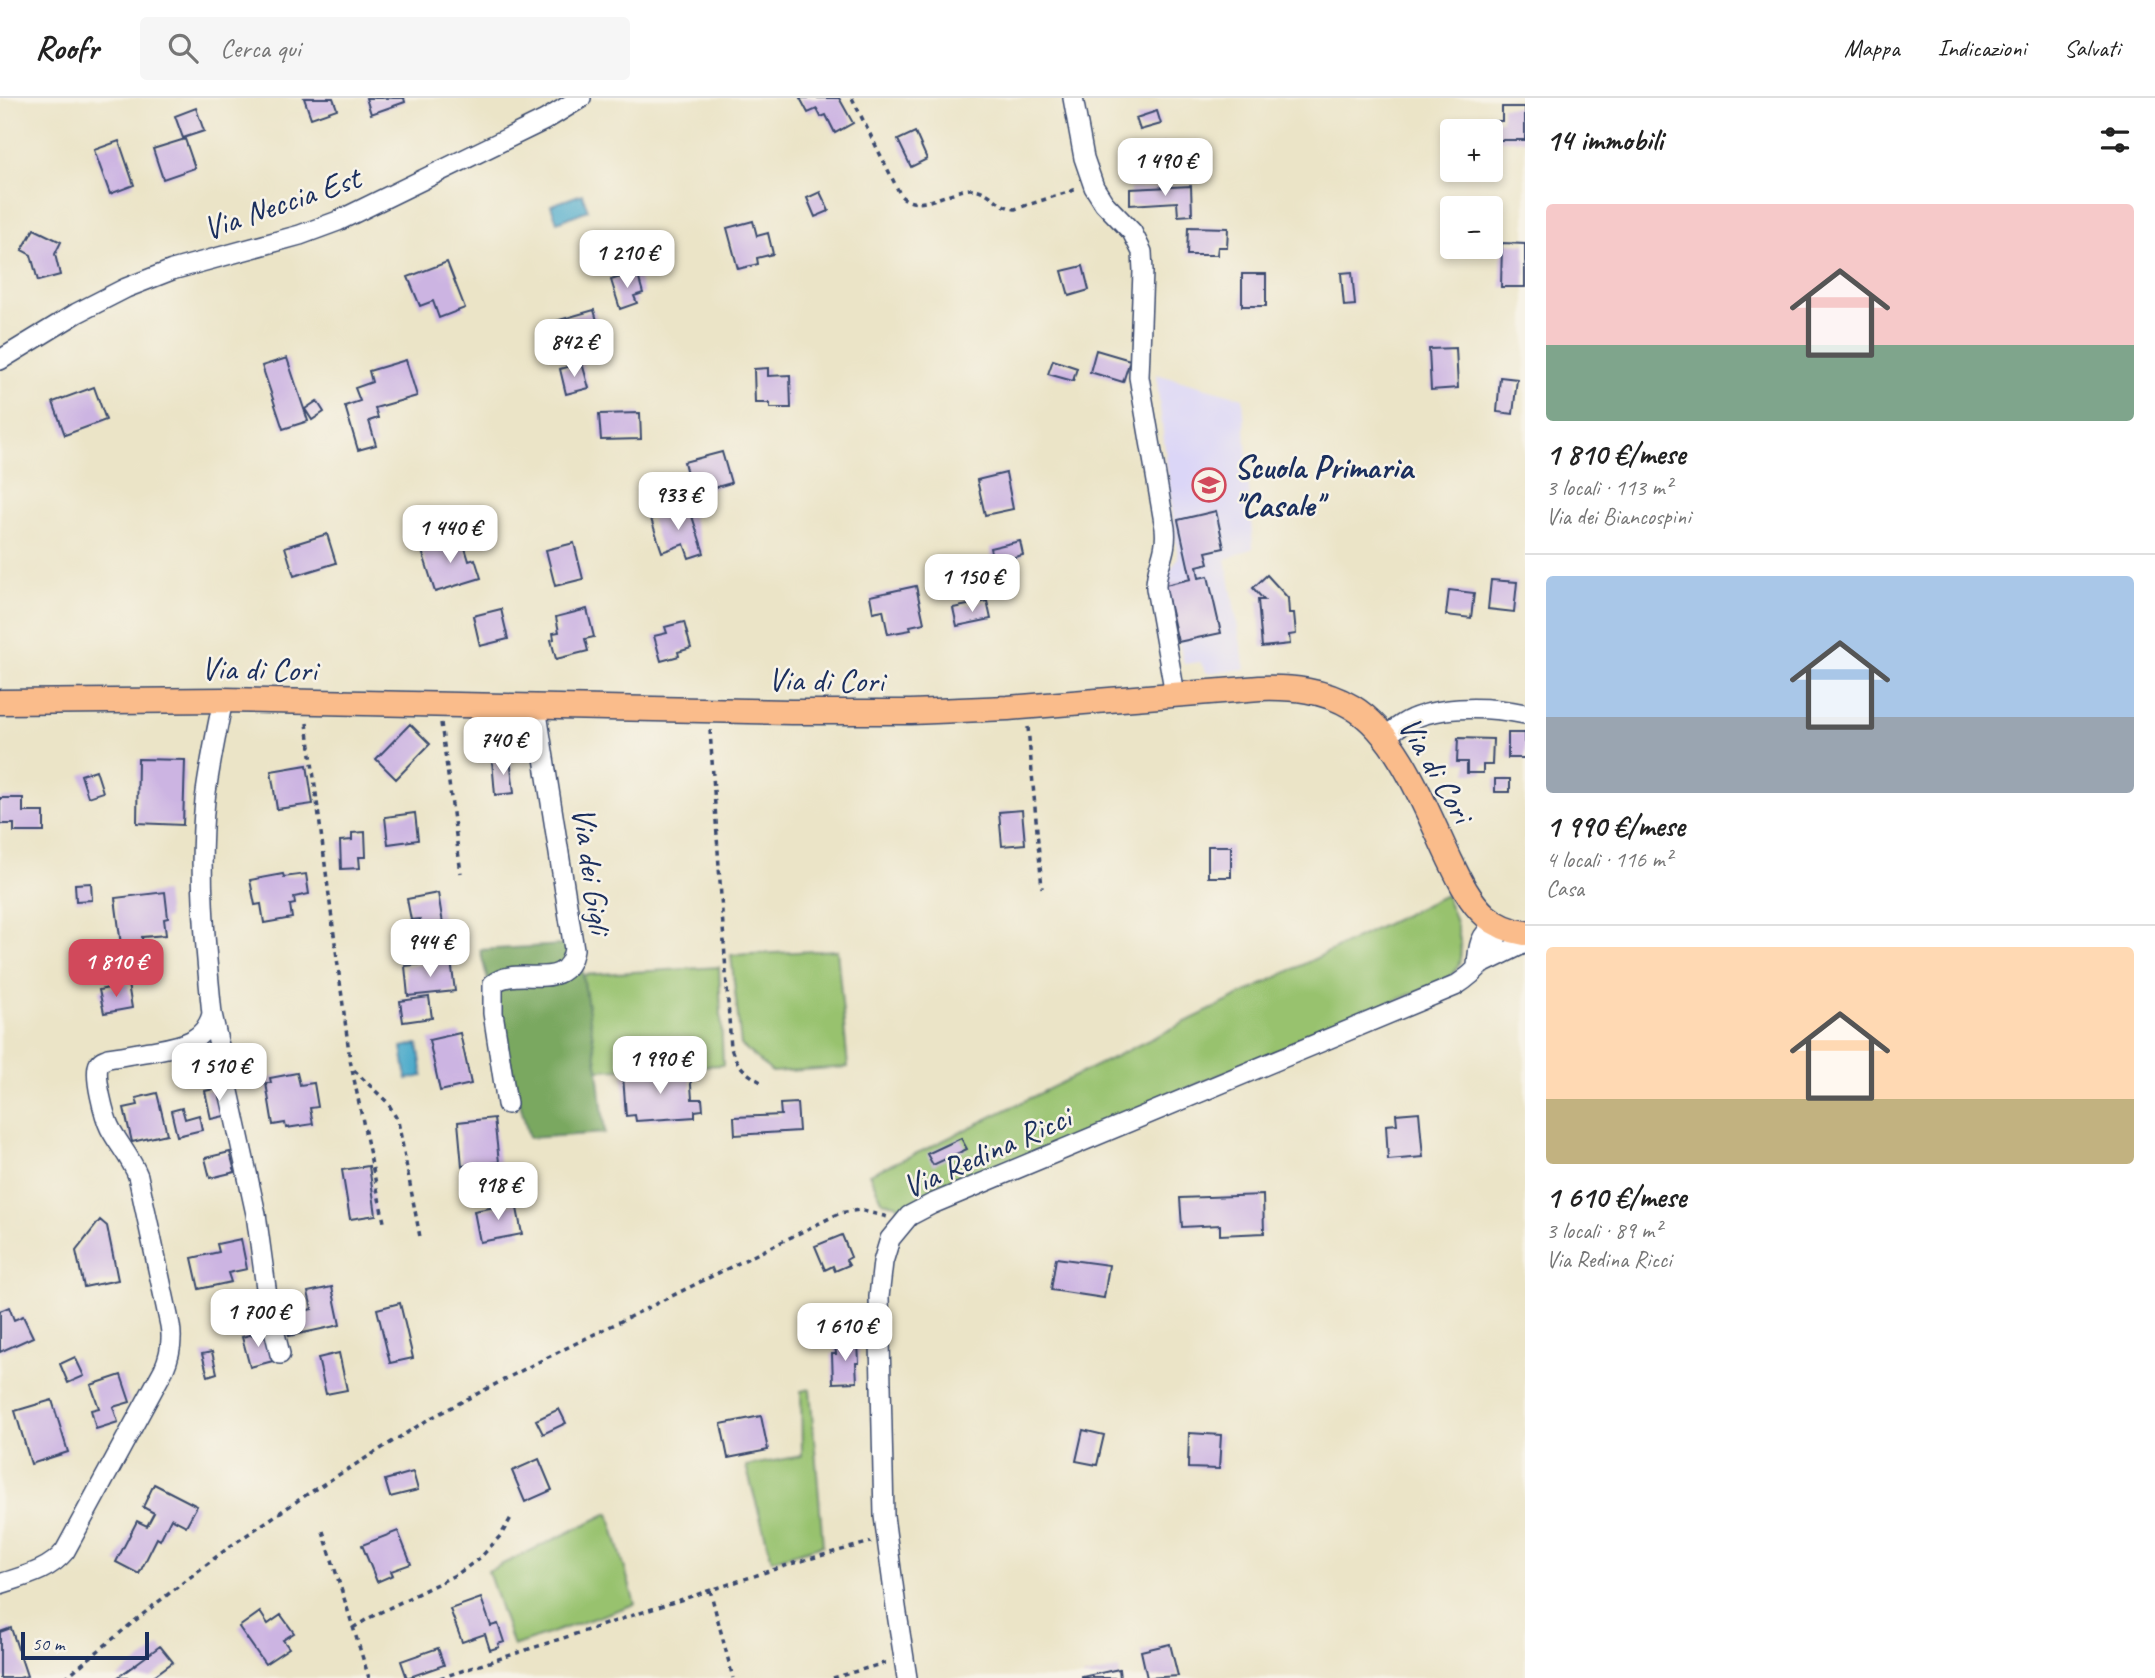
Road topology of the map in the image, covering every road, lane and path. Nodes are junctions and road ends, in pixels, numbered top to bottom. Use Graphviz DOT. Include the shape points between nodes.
graph roads {
  1 [pos="582,98"];
  2 [pos="852,98"];
  3 [pos="1073,98"];
  4 [pos="1092,183"];
  5 [pos="0,360"];
  6 [pos="1175,694"];
  7 [pos="223,700"];
  8 [pos="0,702"];
  9 [pos="304,702"];
  10 [pos="439,705"];
  11 [pos="536,707"];
  12 [pos="1026,707"];
  13 [pos="709,710"];
  14 [pos="1525,714"];
  15 [pos="1385,737"];
  16 [pos="461,873"];
  17 [pos="1042,888"];
  18 [pos="1471,899"];
  19 [pos="1497,924"];
  20 [pos="1525,933"];
  21 [pos="1525,943"];
  22 [pos="1478,958"];
  23 [pos="212,1014"];
  24 [pos="352,1068"];
  25 [pos="763,1083"];
  26 [pos="507,1104"];
  27 [pos="384,1222"];
  28 [pos="903,1222"];
  29 [pos="420,1237"];
  30 [pos="280,1354"];
  31 [pos="512,1516"];
  32 [pos="323,1531"];
  33 [pos="887,1538"];
  34 [pos="0,1584"];
  35 [pos="710,1590"];
  36 [pos="353,1628"];
  37 [pos="903,1657"];
  38 [pos="65,1678"];
  39 [pos="369,1678"];
  40 [pos="440,1678"];
  41 [pos="733,1678"];
  42 [pos="833,1678"];
  43 [pos="908,1678"];
  1 -- 5 [label="street, Via Neccia Est" via="338,221 126,288"];
  2 -- 4 [label="path" via="901,196 910,202 975,189 1007,208 1020,209"];
  3 -- 4 [label="street"];
  4 -- 6 [label="street" via="1142,251 1139,377 1166,528 1156,588"];
  6 -- 12 [label="main road, Via di Cori"];
  6 -- 15 [label="main road, Via di Cori" via="1283,687 1308,691 1353,707"];
  7 -- 8 [label="main road, Via di Cori"];
  7 -- 9 [label="main road, Via di Cori"];
  7 -- 23 [label="street" via="207,782 202,845"];
  9 -- 10 [label="main road, Via di Cori"];
  9 -- 24 [label="path"];
  10 -- 11 [label="main road, Via di Cori"];
  10 -- 16 [label="path"];
  11 -- 13 [label="main road, Via di Cori"];
  11 -- 26 [label="street, Via dei Gigli" via="574,949 569,965 561,972 503,978 494,984 493,1013"];
  12 -- 13 [label="main road, Via di Cori" via="911,712"];
  12 -- 17 [label="path"];
  13 -- 25 [label="path" via="731,1048 745,1072"];
  14 -- 15 [label="street" via="1436,712 1411,719"];
  15 -- 18 [label="main road, Via di Cori" via="1403,763"];
  18 -- 19 [label="main road, Via di Cori"];
  18 -- 22 [label="street"];
  19 -- 20 [label="main road, Via di Cori"];
  19 -- 22 [label="street" via="1484,934"];
  21 -- 22 [label="street"];
  22 -- 28 [label="street, Via Redina Ricci" via="1455,986 932,1204"];
  23 -- 30 [label="street" via="256,1213"];
  23 -- 34 [label="street" via="204,1032 191,1042 108,1058 98,1065 107,1121 131,1158 140,1186 170,1325 169,1355 65,1551 45,1568"];
  24 -- 27 [label="path"];
  24 -- 29 [label="path" via="388,1103 398,1121"];
  28 -- 33 [label="street, Via Redina Ricci" via="886,1250 879,1297"];
  28 -- 38 [label="path" via="873,1212 840,1213 429,1419 229,1547"];
  31 -- 36 [label="path" via="481,1557 459,1573"];
  32 -- 36 [label="path"];
  33 -- 35 [label="path"];
  33 -- 37 [label="street, Via Redina Ricci"];
  35 -- 40 [label="path"];
  35 -- 41 [label="path"];
  36 -- 39 [label="path"];
  37 -- 42 [label="path"];
  37 -- 43 [label="street, Via Redina Ricci"];
}
